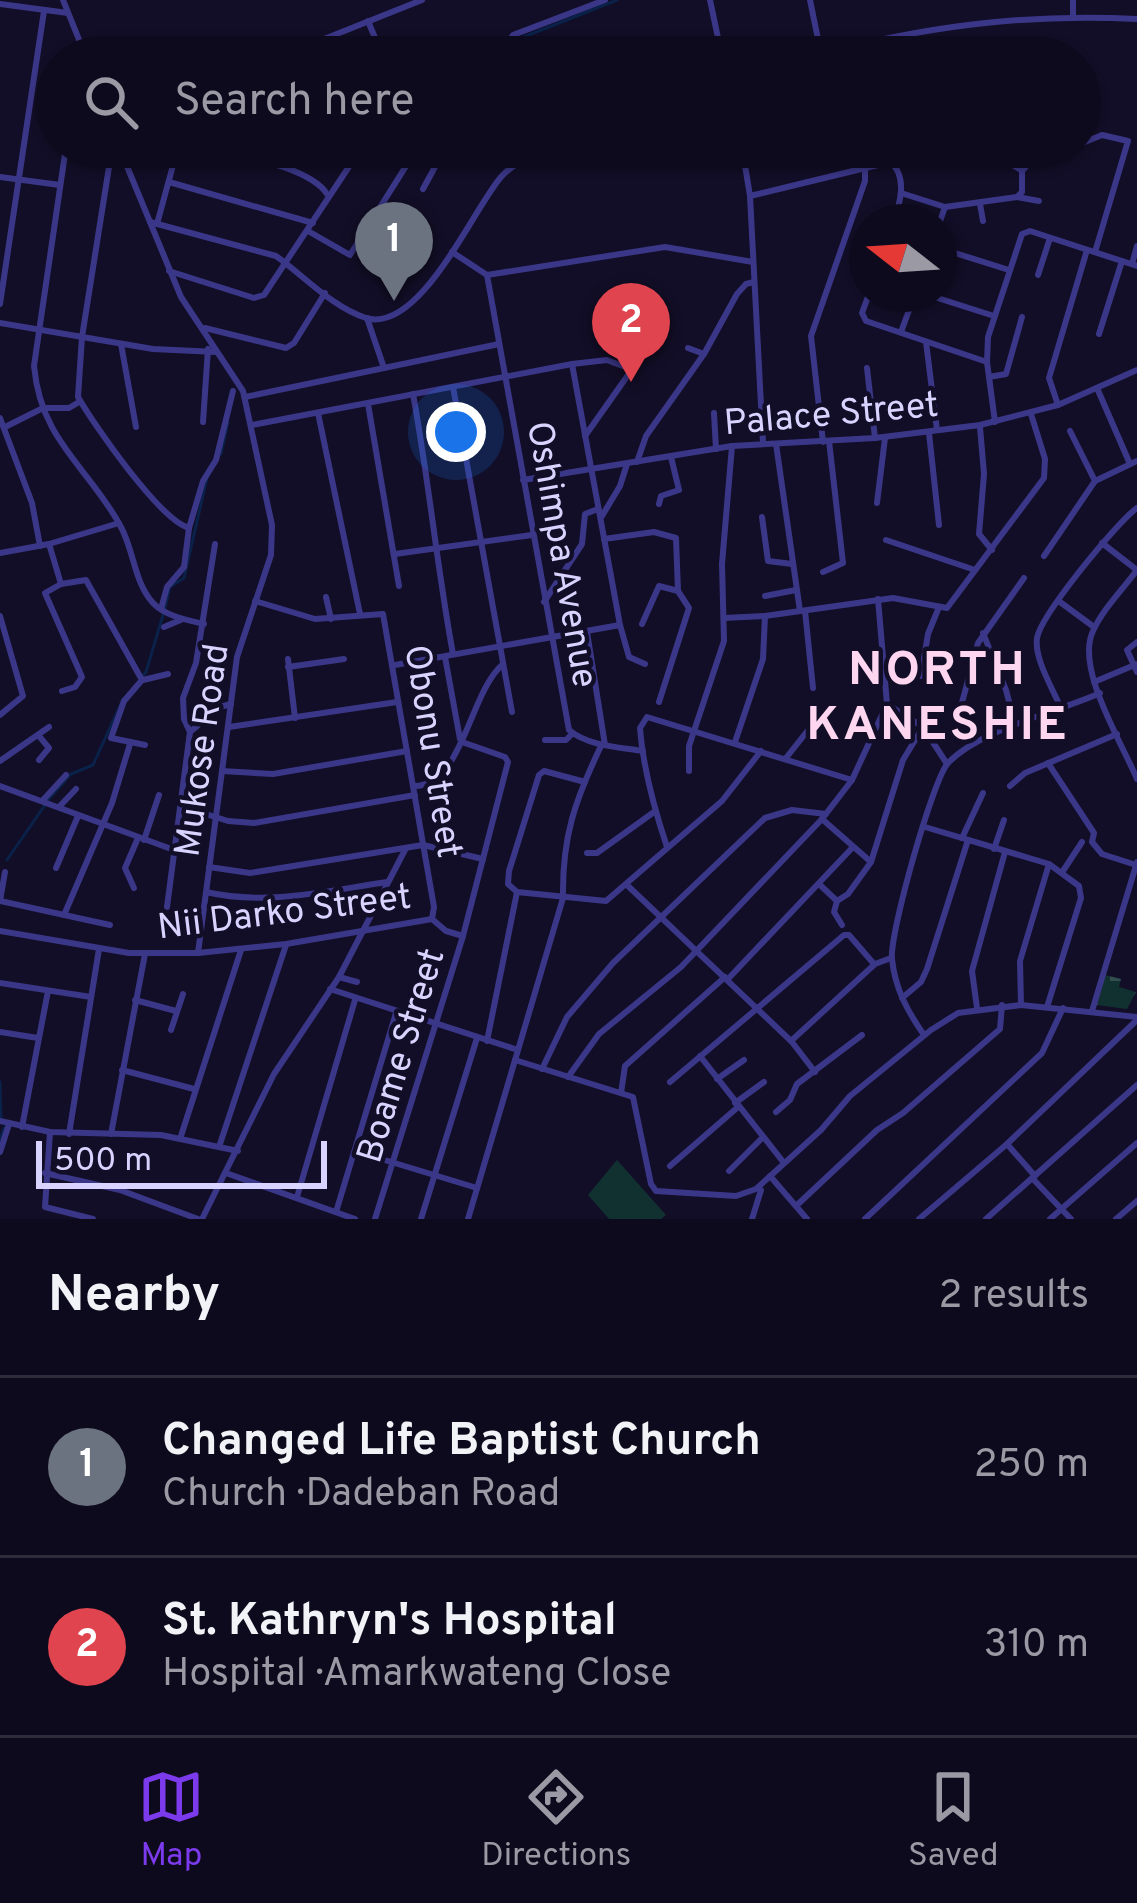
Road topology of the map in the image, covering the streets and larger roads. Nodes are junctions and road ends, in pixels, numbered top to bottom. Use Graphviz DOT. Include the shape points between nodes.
graph roads {
  1 [pos="63,0"];
  2 [pos="422,0"];
  3 [pos="605,0"];
  4 [pos="710,0"];
  5 [pos="810,0"];
  6 [pos="1073,0"];
  7 [pos="0,2"];
  8 [pos="44,11"];
  9 [pos="68,13"];
  10 [pos="1073,17"];
  11 [pos="1137,19"];
  12 [pos="368,21"];
  13 [pos="40,36"];
  14 [pos="77,36"];
  15 [pos="334,36"];
  16 [pos="374,36"];
  17 [pos="512,36"];
  18 [pos="718,36"];
  19 [pos="817,36"];
  20 [pos="902,36"];
  21 [pos="36,65"];
  22 [pos="1101,135"];
  23 [pos="63,168"];
  24 [pos="109,168"];
  25 [pos="129,168"];
  26 [pos="173,168"];
  27 [pos="280,168"];
  28 [pos="346,168"];
  29 [pos="405,168"];
  30 [pos="434,168"];
  31 [pos="512,168"];
  32 [pos="745,168"];
  33 [pos="869,168"];
  34 [pos="896,168"];
  35 [pos="1017,168"];
  36 [pos="1025,168"];
  37 [pos="865,169"];
  38 [pos="1022,171"];
  39 [pos="0,177"];
  40 [pos="19,180"];
  41 [pos="169,182"];
  42 [pos="60,185"];
  43 [pos="423,189"];
  44 [pos="901,193"];
  45 [pos="327,194"];
  46 [pos="750,196"];
  47 [pos="1017,197"];
  48 [pos="1039,201"];
  49 [pos="898,204"];
  50 [pos="936,204"];
  51 [pos="980,204"];
  52 [pos="957,206"];
  53 [pos="983,221"];
  54 [pos="154,223"];
  55 [pos="311,227"];
  56 [pos="1050,238"];
  57 [pos="1137,246"];
  58 [pos="1091,251"];
  59 [pos="452,252"];
  60 [pos="957,254"];
  61 [pos="1122,261"];
  62 [pos="754,262"];
  63 [pos="285,264"];
  64 [pos="1134,265"];
  65 [pos="1009,270"];
  66 [pos="170,271"];
  67 [pos="487,275"];
  68 [pos="1038,275"];
  69 [pos="755,282"];
  70 [pos="325,293"];
  71 [pos="0,304"];
  72 [pos="957,304"];
  73 [pos="864,312"];
  74 [pos="908,312"];
  75 [pos="994,316"];
  76 [pos="1022,316"];
  77 [pos="367,318"];
  78 [pos="0,323"];
  79 [pos="202,327"];
  80 [pos="39,329"];
  81 [pos="901,332"];
  82 [pos="1099,334"];
  83 [pos="82,337"];
  84 [pos="652,341"];
  85 [pos="926,342"];
  86 [pos="121,344"];
  87 [pos="499,344"];
  88 [pos="688,348"];
  89 [pos="208,349"];
  90 [pos="219,353"];
  91 [pos="704,354"];
  92 [pos="987,362"];
  93 [pos="572,364"];
  94 [pos="384,368"];
  95 [pos="867,368"];
  96 [pos="633,370"];
  97 [pos="1136,373"];
  98 [pos="504,377"];
  99 [pos="989,377"];
  100 [pos="452,387"];
  101 [pos="1097,388"];
  102 [pos="233,391"];
  103 [pos="413,394"];
  104 [pos="245,397"];
  105 [pos="79,402"];
  106 [pos="368,404"];
  107 [pos="1058,405"];
  108 [pos="44,408"];
  109 [pos="713,412"];
  110 [pos="318,413"];
  111 [pos="1031,414"];
  112 [pos="203,422"];
  113 [pos="995,422"];
  114 [pos="1,423"];
  115 [pos="252,425"];
  116 [pos="980,425"];
  117 [pos="136,427"];
  118 [pos="1070,430"];
  119 [pos="933,431"];
  120 [pos="585,436"];
  121 [pos="875,438"];
  122 [pos="885,438"];
  123 [pos="826,441"];
  124 [pos="763,443"];
  125 [pos="776,444"];
  126 [pos="732,446"];
  127 [pos="716,448"];
  128 [pos="671,457"];
  129 [pos="637,462"];
  130 [pos="1133,462"];
  131 [pos="627,463"];
  132 [pos="591,469"];
  133 [pos="523,480"];
  134 [pos="1095,481"];
  135 [pos="877,503"];
  136 [pos="659,504"];
  137 [pos="1137,508"];
  138 [pos="598,509"];
  139 [pos="762,517"];
  140 [pos="600,519"];
  141 [pos="119,523"];
  142 [pos="939,525"];
  143 [pos="189,528"];
  144 [pos="532,535"];
  145 [pos="604,538"];
  146 [pos="886,540"];
  147 [pos="481,542"];
  148 [pos="1102,543"];
  149 [pos="215,544"];
  150 [pos="45,545"];
  151 [pos="434,548"];
  152 [pos="992,550"];
  153 [pos="0,553"];
  154 [pos="395,554"];
  155 [pos="1044,556"];
  156 [pos="793,564"];
  157 [pos="976,570"];
  158 [pos="1137,570"];
  159 [pos="823,572"];
  160 [pos="1024,578"];
  161 [pos="61,584"];
  162 [pos="399,586"];
  163 [pos="796,590"];
  164 [pos="678,591"];
  165 [pos="765,596"];
  166 [pos="326,597"];
  167 [pos="878,599"];
  168 [pos="255,601"];
  169 [pos="544,602"];
  170 [pos="1060,602"];
  171 [pos="939,607"];
  172 [pos="161,609"];
  173 [pos="803,611"];
  174 [pos="360,614"];
  175 [pos="0,616"];
  176 [pos="765,616"];
  177 [pos="724,618"];
  178 [pos="183,620"];
  179 [pos="331,620"];
  180 [pos="204,624"];
  181 [pos="643,624"];
  182 [pos="620,625"];
  183 [pos="164,627"];
  184 [pos="1094,627"];
  185 [pos="587,632"];
  186 [pos="983,633"];
  187 [pos="550,639"];
  188 [pos="1137,642"];
  189 [pos="499,648"];
  190 [pos="449,655"];
  191 [pos="344,658"];
  192 [pos="503,664"];
  193 [pos="645,664"];
  194 [pos="394,665"];
  195 [pos="1136,667"];
  196 [pos="168,674"];
  197 [pos="921,676"];
  198 [pos="141,678"];
  199 [pos="1094,682"];
  200 [pos="813,688"];
  201 [pos="62,692"];
  202 [pos="1100,693"];
  203 [pos="399,702"];
  204 [pos="659,702"];
  205 [pos="232,704"];
  206 [pos="887,704"];
  207 [pos="960,710"];
  208 [pos="1062,711"];
  209 [pos="512,712"];
  210 [pos="0,715"];
  211 [pos="295,718"];
  212 [pos="1015,724"];
  213 [pos="49,727"];
  214 [pos="229,727"];
  215 [pos="923,727"];
  216 [pos="694,729"];
  217 [pos="809,729"];
  218 [pos="190,732"];
  219 [pos="1117,734"];
  220 [pos="38,736"];
  221 [pos="575,736"];
  222 [pos="545,740"];
  223 [pos="462,742"];
  224 [pos="735,742"];
  225 [pos="130,744"];
  226 [pos="146,745"];
  227 [pos="603,745"];
  228 [pos="407,751"];
  229 [pos="761,751"];
  230 [pos="643,752"];
  231 [pos="1133,757"];
  232 [pos="786,758"];
  233 [pos="39,760"];
  234 [pos="0,761"];
  235 [pos="947,764"];
  236 [pos="1048,764"];
  237 [pos="222,771"];
  238 [pos="689,772"];
  239 [pos="66,775"];
  240 [pos="1137,779"];
  241 [pos="852,780"];
  242 [pos="585,782"];
  243 [pos="0,786"];
  244 [pos="1010,786"];
  245 [pos="76,789"];
  246 [pos="415,791"];
  247 [pos="982,793"];
  248 [pos="159,795"];
  249 [pos="43,800"];
  250 [pos="179,806"];
  251 [pos="59,807"];
  252 [pos="655,812"];
  253 [pos="78,815"];
  254 [pos="824,817"];
  255 [pos="215,818"];
  256 [pos="1004,820"];
  257 [pos="101,825"];
  258 [pos="925,827"];
  259 [pos="141,839"];
  260 [pos="965,839"];
  261 [pos="1082,842"];
  262 [pos="423,845"];
  263 [pos="668,847"];
  264 [pos="853,847"];
  265 [pos="406,848"];
  266 [pos="994,849"];
  267 [pos="174,850"];
  268 [pos="1005,852"];
  269 [pos="587,854"];
  270 [pos="484,860"];
  271 [pos="871,862"];
  272 [pos="1137,863"];
  273 [pos="1049,864"];
  274 [pos="209,867"];
  275 [pos="56,868"];
  276 [pos="1063,871"];
  277 [pos="5,872"];
  278 [pos="388,882"];
  279 [pos="819,884"];
  280 [pos="627,885"];
  281 [pos="134,888"];
  282 [pos="206,892"];
  283 [pos="517,892"];
  284 [pos="562,898"];
  285 [pos="0,901"];
  286 [pos="837,901"];
  287 [pos="167,907"];
  288 [pos="64,914"];
  289 [pos="658,916"];
  290 [pos="432,919"];
  291 [pos="110,925"];
  292 [pos="842,925"];
  293 [pos="0,931"];
  294 [pos="361,932"];
  295 [pos="463,936"];
  296 [pos="286,944"];
  297 [pos="99,949"];
  298 [pos="241,950"];
  299 [pos="696,950"];
  300 [pos="198,953"];
  301 [pos="145,954"];
  302 [pos="891,958"];
  303 [pos="874,964"];
  304 [pos="339,977"];
  305 [pos="727,978"];
  306 [pos="357,982"];
  307 [pos="0,983"];
  308 [pos="330,989"];
  309 [pos="48,991"];
  310 [pos="182,994"];
  311 [pos="92,997"];
  312 [pos="902,998"];
  313 [pos="135,1000"];
  314 [pos="355,1000"];
  315 [pos="1003,1005"];
  316 [pos="1021,1005"];
  317 [pos="1047,1007"];
  318 [pos="977,1008"];
  319 [pos="1063,1008"];
  320 [pos="757,1010"];
  321 [pos="176,1011"];
  322 [pos="1092,1011"];
  323 [pos="396,1012"];
  324 [pos="1137,1018"];
  325 [pos="436,1026"];
  326 [pos="171,1030"];
  327 [pos="0,1032"];
  328 [pos="862,1035"];
  329 [pos="924,1035"];
  330 [pos="477,1038"];
  331 [pos="39,1039"];
  332 [pos="790,1040"];
  333 [pos="487,1042"];
  334 [pos="518,1050"];
  335 [pos="700,1056"];
  336 [pos="515,1060"];
  337 [pos="745,1060"];
  338 [pos="122,1070"];
  339 [pos="542,1070"];
  340 [pos="815,1072"];
  341 [pos="568,1077"];
  342 [pos="716,1079"];
  343 [pos="670,1082"];
  344 [pos="764,1082"];
  345 [pos="1137,1085"];
  346 [pos="196,1089"];
  347 [pos="621,1093"];
  348 [pos="736,1105"];
  349 [pos="776,1112"];
  350 [pos="5,1122"];
  351 [pos="22,1127"];
  352 [pos="50,1132"];
  353 [pos="69,1134"];
  354 [pos="111,1134"];
  355 [pos="762,1138"];
  356 [pos="180,1139"];
  357 [pos="1137,1143"];
  358 [pos="1007,1144"];
  359 [pos="219,1147"];
  360 [pos="238,1150"];
  361 [pos="355,1150"];
  362 [pos="0,1152"];
  363 [pos="395,1163"];
  364 [pos="784,1163"];
  365 [pos="670,1166"];
  366 [pos="729,1171"];
  367 [pos="45,1173"];
  368 [pos="226,1173"];
  369 [pos="770,1176"];
  370 [pos="435,1177"];
  371 [pos="1034,1177"];
  372 [pos="762,1186"];
  373 [pos="477,1188"];
  374 [pos="297,1197"];
  375 [pos="1137,1201"];
  376 [pos="796,1206"];
  377 [pos="1061,1208"];
  378 [pos="336,1212"];
  379 [pos="93,1219"];
  380 [pos="200,1219"];
  381 [pos="355,1219"];
  382 [pos="375,1219"];
  383 [pos="421,1219"];
  384 [pos="468,1219"];
  385 [pos="752,1219"];
  386 [pos="807,1219"];
  387 [pos="865,1219"];
  388 [pos="919,1219"];
  389 [pos="986,1219"];
  390 [pos="1050,1219"];
  391 [pos="1071,1219"];
  392 [pos="1116,1219"];
  1 -- 9 [label="street"];
  2 -- 12 [label="street"];
  3 -- 17 [label="street"];
  4 -- 18 [label="street"];
  5 -- 19 [label="street"];
  6 -- 10 [label="street"];
  7 -- 8 [label="street"];
  8 -- 9 [label="street"];
  8 -- 13 [label="street"];
  9 -- 14 [label="street"];
  10 -- 11 [label="street"];
  10 -- 20 [label="street"];
  12 -- 15 [label="street"];
  12 -- 16 [label="street"];
  21 -- 40 [label="street"];
  22 -- 58 [label="street" via="1128,141"];
  23 -- 42 [label="street"];
  24 -- 83 [label="street"];
  25 -- 54 [label="street, Mukose Road"];
  26 -- 41 [label="street"];
  27 -- 45 [label="street"];
  28 -- 45 [label="street"];
  29 -- 55 [label="street" via="350,255"];
  30 -- 43 [label="street"];
  31 -- 59 [label="street"];
  32 -- 46 [label="street"];
  33 -- 37 [label="street"];
  34 -- 44 [label="street"];
  35 -- 38 [label="street"];
  36 -- 38 [label="street"];
  37 -- 46 [label="street"];
  37 -- 123 [label="street" via="811,336"];
  38 -- 47 [label="street"];
  39 -- 40 [label="street"];
  40 -- 42 [label="street"];
  40 -- 71 [label="street"];
  41 -- 54 [label="street"];
  41 -- 55 [label="street"];
  42 -- 80 [label="street"];
  44 -- 49 [label="street"];
  44 -- 50 [label="street"];
  45 -- 55 [label="street"];
  46 -- 62 [label="street"];
  47 -- 48 [label="street"];
  47 -- 51 [label="street"];
  51 -- 52 [label="street"];
  51 -- 53 [label="street"];
  54 -- 63 [label="street"];
  54 -- 66 [label="street, Mukose Road"];
  55 -- 63 [label="street"];
  56 -- 58 [label="street"];
  56 -- 65 [label="street" via="1024,231"];
  56 -- 68 [label="street"];
  57 -- 64 [label="street"];
  58 -- 61 [label="street"];
  58 -- 107 [label="street" via="1050,370"];
  59 -- 67 [label="street"];
  59 -- 77 [label="street" via="401,310"];
  60 -- 65 [label="street"];
  61 -- 64 [label="street"];
  61 -- 82 [label="street"];
  62 -- 67 [label="street" via="665,247"];
  62 -- 69 [label="street"];
  63 -- 66 [label="street" via="259,298"];
  63 -- 70 [label="street"];
  65 -- 75 [label="street"];
  66 -- 79 [label="street, Mukose Road"];
  67 -- 87 [label="street, Oshimpa Avenue"];
  69 -- 91 [label="street" via="737,294"];
  69 -- 124 [label="street"];
  70 -- 77 [label="street"];
  70 -- 79 [label="street" via="286,348"];
  72 -- 75 [label="street"];
  73 -- 81 [label="street"];
  74 -- 81 [label="street"];
  75 -- 92 [label="street"];
  76 -- 99 [label="street" via="1006,374"];
  77 -- 94 [label="street"];
  78 -- 80 [label="street"];
  79 -- 90 [label="street, Mukose Road"];
  80 -- 83 [label="street"];
  80 -- 108 [label="street" via="34,366"];
  81 -- 85 [label="street"];
  83 -- 86 [label="street"];
  83 -- 105 [label="street"];
  84 -- 96 [label="street"];
  85 -- 92 [label="street"];
  85 -- 119 [label="street"];
  86 -- 89 [label="street"];
  86 -- 117 [label="street"];
  87 -- 94 [label="street"];
  87 -- 98 [label="street, Oshimpa Avenue"];
  88 -- 91 [label="street"];
  89 -- 90 [label="street"];
  89 -- 112 [label="street"];
  90 -- 104 [label="street, Mukose Road"];
  91 -- 129 [label="street" via="646,436"];
  92 -- 99 [label="street"];
  93 -- 96 [label="street" via="607,360"];
  93 -- 98 [label="street"];
  93 -- 120 [label="street"];
  94 -- 104 [label="street"];
  95 -- 121 [label="street"];
  96 -- 120 [label="street"];
  97 -- 101 [label="street, Palace Street"];
  98 -- 100 [label="street"];
  98 -- 133 [label="street, Oshimpa Avenue"];
  99 -- 113 [label="street"];
  100 -- 103 [label="street"];
  100 -- 147 [label="street"];
  101 -- 107 [label="street, Palace Street"];
  101 -- 130 [label="street"];
  102 -- 143 [label="street"];
  103 -- 106 [label="street"];
  103 -- 151 [label="street"];
  104 -- 115 [label="street, Mukose Road"];
  105 -- 108 [label="street"];
  105 -- 143 [label="street" via="156,503"];
  106 -- 110 [label="street"];
  106 -- 154 [label="street"];
  107 -- 111 [label="street, Palace Street"];
  108 -- 114 [label="street"];
  108 -- 141 [label="street" via="68,457"];
  109 -- 127 [label="street"];
  110 -- 115 [label="street"];
  110 -- 174 [label="street"];
  111 -- 113 [label="street, Palace Street"];
  111 -- 152 [label="street" via="1046,471"];
  113 -- 116 [label="street, Palace Street"];
  114 -- 150 [label="street"];
  115 -- 168 [label="street, Mukose Road" via="273,535"];
  116 -- 119 [label="street, Palace Street"];
  116 -- 152 [label="street" via="979,534"];
  118 -- 134 [label="street"];
  119 -- 122 [label="street, Palace Street"];
  119 -- 142 [label="street"];
  120 -- 132 [label="street"];
  121 -- 122 [label="street, Palace Street"];
  121 -- 123 [label="street, Palace Street"];
  122 -- 135 [label="street"];
  123 -- 125 [label="street, Palace Street"];
  123 -- 159 [label="street" via="844,561"];
  124 -- 125 [label="street, Palace Street"];
  124 -- 126 [label="street, Palace Street"];
  125 -- 156 [label="street"];
  126 -- 127 [label="street, Palace Street"];
  126 -- 177 [label="street"];
  127 -- 128 [label="street, Palace Street"];
  128 -- 129 [label="street, Palace Street"];
  128 -- 136 [label="street" via="679,490"];
  129 -- 131 [label="street, Palace Street"];
  130 -- 134 [label="street"];
  131 -- 132 [label="street, Palace Street"];
  131 -- 140 [label="street"];
  132 -- 133 [label="street, Palace Street"];
  132 -- 138 [label="street"];
  133 -- 144 [label="street, Oshimpa Avenue"];
  134 -- 155 [label="street"];
  137 -- 148 [label="street"];
  138 -- 140 [label="street"];
  138 -- 169 [label="street" via="584,518 582,544"];
  139 -- 156 [label="street" via="768,561"];
  140 -- 145 [label="street"];
  141 -- 150 [label="street"];
  141 -- 172 [label="street" via="134,568"];
  143 -- 172 [label="street" via="184,567"];
  144 -- 147 [label="street"];
  144 -- 169 [label="street, Oshimpa Avenue"];
  145 -- 164 [label="street" via="674,535"];
  145 -- 182 [label="street"];
  146 -- 157 [label="street"];
  147 -- 151 [label="street"];
  147 -- 189 [label="street"];
  148 -- 158 [label="street"];
  148 -- 170 [label="street"];
  149 -- 180 [label="street"];
  150 -- 153 [label="street"];
  150 -- 161 [label="street"];
  151 -- 154 [label="street"];
  151 -- 190 [label="street"];
  152 -- 157 [label="street"];
  154 -- 162 [label="street"];
  156 -- 163 [label="street"];
  157 -- 171 [label="street" via="954,602"];
  158 -- 184 [label="street"];
  160 -- 186 [label="street"];
  161 -- 198 [label="street" via="89,582"];
  161 -- 201 [label="street" via="46,600 82,677"];
  163 -- 165 [label="street"];
  163 -- 173 [label="street"];
  164 -- 181 [label="street" via="659,586"];
  164 -- 204 [label="street" via="689,608"];
  166 -- 179 [label="street"];
  167 -- 171 [label="street"];
  167 -- 173 [label="street"];
  167 -- 206 [label="street"];
  168 -- 179 [label="street, Obonu Street"];
  168 -- 205 [label="street, Mukose Road"];
  169 -- 187 [label="street, Oshimpa Avenue"];
  170 -- 184 [label="street"];
  170 -- 208 [label="street" via="1037,641"];
  171 -- 197 [label="street"];
  172 -- 178 [label="street"];
  173 -- 176 [label="street"];
  173 -- 200 [label="street"];
  174 -- 179 [label="street, Obonu Street"];
  174 -- 194 [label="street, Obonu Street" via="383,614"];
  175 -- 210 [label="street" via="22,696"];
  176 -- 177 [label="street"];
  176 -- 224 [label="street" via="763,659"];
  177 -- 216 [label="street" via="721,655"];
  178 -- 180 [label="street"];
  178 -- 183 [label="street"];
  180 -- 218 [label="street" via="183,698"];
  182 -- 185 [label="street"];
  182 -- 193 [label="street" via="629,657"];
  184 -- 199 [label="street"];
  185 -- 187 [label="street"];
  185 -- 227 [label="street"];
  186 -- 207 [label="street"];
  186 -- 212 [label="street"];
  187 -- 189 [label="street"];
  187 -- 221 [label="street, Oshimpa Avenue"];
  188 -- 195 [label="street" via="1127,650"];
  189 -- 190 [label="street"];
  189 -- 192 [label="street"];
  190 -- 194 [label="street"];
  190 -- 223 [label="street"];
  191 -- 211 [label="street" via="288,663"];
  192 -- 209 [label="street"];
  192 -- 223 [label="street"];
  194 -- 203 [label="street, Obonu Street"];
  195 -- 199 [label="street"];
  196 -- 198 [label="street"];
  198 -- 225 [label="street" via="111,737"];
  199 -- 202 [label="street"];
  202 -- 208 [label="street"];
  202 -- 219 [label="street"];
  203 -- 211 [label="street"];
  203 -- 228 [label="street, Obonu Street"];
  205 -- 214 [label="street, Mukose Road"];
  205 -- 218 [label="street"];
  206 -- 215 [label="street"];
  206 -- 241 [label="street"];
  208 -- 212 [label="street"];
  211 -- 214 [label="street"];
  212 -- 235 [label="street"];
  213 -- 220 [label="street"];
  214 -- 237 [label="street, Mukose Road"];
  215 -- 235 [label="street"];
  215 -- 271 [label="street" via="898,774"];
  216 -- 224 [label="street"];
  216 -- 230 [label="street" via="647,717"];
  216 -- 238 [label="street"];
  217 -- 232 [label="street"];
  218 -- 250 [label="street"];
  219 -- 231 [label="street"];
  219 -- 236 [label="street"];
  220 -- 233 [label="street" via="50,748"];
  220 -- 234 [label="street"];
  221 -- 222 [label="street"];
  221 -- 227 [label="street"];
  223 -- 246 [label="street" via="439,778"];
  223 -- 270 [label="street, Boame Street" via="507,759"];
  224 -- 229 [label="street"];
  225 -- 226 [label="street"];
  225 -- 257 [label="street"];
  227 -- 230 [label="street"];
  227 -- 242 [label="street"];
  228 -- 237 [label="street" via="273,774"];
  228 -- 246 [label="street, Obonu Street"];
  229 -- 232 [label="street"];
  229 -- 263 [label="street" via="728,795"];
  230 -- 252 [label="street"];
  231 -- 240 [label="street"];
  232 -- 241 [label="street"];
  235 -- 258 [label="street"];
  236 -- 244 [label="street"];
  236 -- 272 [label="street" via="1102,854"];
  237 -- 255 [label="street, Mukose Road"];
  239 -- 249 [label="street"];
  241 -- 254 [label="street"];
  242 -- 283 [label="street" via="538,775 508,875"];
  242 -- 284 [label="street" via="566,831"];
  243 -- 249 [label="street"];
  245 -- 251 [label="street"];
  246 -- 255 [label="street" via="254,824"];
  246 -- 262 [label="street, Obonu Street"];
  247 -- 260 [label="street"];
  248 -- 259 [label="street"];
  249 -- 251 [label="street"];
  250 -- 255 [label="street"];
  250 -- 267 [label="street"];
  251 -- 253 [label="street"];
  252 -- 263 [label="street"];
  252 -- 269 [label="street"];
  253 -- 257 [label="street"];
  253 -- 275 [label="street"];
  254 -- 264 [label="street"];
  254 -- 289 [label="street" via="770,815"];
  254 -- 299 [label="street"];
  255 -- 274 [label="street, Mukose Road"];
  256 -- 266 [label="street"];
  257 -- 259 [label="street"];
  257 -- 288 [label="street"];
  258 -- 260 [label="street"];
  258 -- 302 [label="street"];
  259 -- 267 [label="street"];
  259 -- 281 [label="street" via="124,868"];
  260 -- 266 [label="street"];
  260 -- 312 [label="street" via="927,969"];
  261 -- 276 [label="street"];
  262 -- 265 [label="street"];
  262 -- 270 [label="street"];
  262 -- 290 [label="street, Obonu Street"];
  263 -- 280 [label="street"];
  264 -- 271 [label="street"];
  264 -- 279 [label="street"];
  265 -- 274 [label="street" via="256,873"];
  265 -- 278 [label="street"];
  266 -- 268 [label="street"];
  267 -- 287 [label="street"];
  268 -- 273 [label="street"];
  268 -- 318 [label="street" via="972,971"];
  270 -- 295 [label="street, Boame Street"];
  271 -- 286 [label="street"];
  272 -- 322 [label="street"];
  273 -- 276 [label="street"];
  273 -- 316 [label="street" via="1020,961"];
  274 -- 282 [label="street, Mukose Road"];
  276 -- 317 [label="street" via="1081,898"];
  277 -- 285 [label="street"];
  278 -- 282 [label="street" via="274,899"];
  278 -- 294 [label="street"];
  279 -- 286 [label="street"];
  279 -- 305 [label="street"];
  280 -- 284 [label="street" via="603,902"];
  280 -- 289 [label="street"];
  282 -- 300 [label="street, Mukose Road"];
  283 -- 284 [label="street"];
  283 -- 333 [label="street"];
  284 -- 334 [label="street"];
  285 -- 288 [label="street"];
  286 -- 292 [label="street"];
  288 -- 291 [label="street"];
  289 -- 299 [label="street"];
  289 -- 339 [label="street" via="574,1007"];
  290 -- 294 [label="street, Nii Darko Street"];
  290 -- 295 [label="street"];
  293 -- 297 [label="street, Nii Darko Street"];
  294 -- 296 [label="street, Nii Darko Street"];
  294 -- 304 [label="street"];
  295 -- 325 [label="street, Boame Street"];
  296 -- 298 [label="street, Nii Darko Street"];
  296 -- 359 [label="street"];
  297 -- 301 [label="street, Nii Darko Street"];
  297 -- 311 [label="street"];
  298 -- 300 [label="street, Nii Darko Street"];
  298 -- 346 [label="street"];
  299 -- 305 [label="street"];
  299 -- 341 [label="street" via="599,1034"];
  300 -- 301 [label="street, Nii Darko Street"];
  301 -- 313 [label="street"];
  302 -- 303 [label="street"];
  302 -- 312 [label="street"];
  303 -- 320 [label="street" via="844,935"];
  303 -- 332 [label="street"];
  304 -- 306 [label="street"];
  304 -- 308 [label="street"];
  305 -- 320 [label="street"];
  305 -- 347 [label="street" via="625,1066"];
  307 -- 309 [label="street"];
  308 -- 314 [label="street"];
  308 -- 360 [label="street" via="274,1074"];
  309 -- 311 [label="street"];
  309 -- 331 [label="street"];
  310 -- 321 [label="street"];
  311 -- 353 [label="street"];
  312 -- 329 [label="street"];
  313 -- 321 [label="street"];
  313 -- 338 [label="street"];
  314 -- 323 [label="street"];
  314 -- 374 [label="street"];
  315 -- 316 [label="street"];
  315 -- 318 [label="street"];
  315 -- 376 [label="street" via="1002,1027 992,1037"];
  316 -- 317 [label="street"];
  317 -- 319 [label="street"];
  318 -- 329 [label="street"];
  319 -- 322 [label="street"];
  319 -- 387 [label="street" via="1042,1053"];
  320 -- 332 [label="street"];
  320 -- 335 [label="street"];
  321 -- 326 [label="street"];
  322 -- 324 [label="street"];
  323 -- 325 [label="street"];
  323 -- 361 [label="street"];
  324 -- 358 [label="street"];
  325 -- 330 [label="street"];
  325 -- 363 [label="street, Boame Street"];
  327 -- 331 [label="street"];
  328 -- 340 [label="street"];
  329 -- 364 [label="street"];
  330 -- 333 [label="street"];
  330 -- 370 [label="street"];
  331 -- 351 [label="street"];
  332 -- 340 [label="street"];
  333 -- 334 [label="street"];
  334 -- 336 [label="street"];
  335 -- 342 [label="street"];
  335 -- 343 [label="street"];
  336 -- 339 [label="street"];
  336 -- 373 [label="street"];
  337 -- 342 [label="street"];
  338 -- 346 [label="street"];
  338 -- 354 [label="street"];
  339 -- 341 [label="street"];
  340 -- 349 [label="street"];
  341 -- 347 [label="street"];
  342 -- 348 [label="street"];
  344 -- 348 [label="street"];
  345 -- 371 [label="street"];
  346 -- 356 [label="street"];
  347 -- 372 [label="street" via="635,1102 656,1191 736,1196"];
  348 -- 355 [label="street"];
  348 -- 365 [label="street"];
  350 -- 351 [label="street"];
  350 -- 362 [label="street"];
  351 -- 352 [label="street"];
  352 -- 353 [label="street"];
  352 -- 367 [label="street"];
  353 -- 354 [label="street"];
  354 -- 356 [label="street"];
  355 -- 364 [label="street"];
  355 -- 366 [label="street"];
  356 -- 359 [label="street"];
  357 -- 377 [label="street"];
  358 -- 371 [label="street"];
  358 -- 388 [label="street"];
  359 -- 360 [label="street"];
  360 -- 368 [label="street"];
  361 -- 363 [label="street"];
  361 -- 378 [label="street"];
  363 -- 370 [label="street"];
  363 -- 382 [label="street, Boame Street"];
  364 -- 369 [label="street"];
  367 -- 379 [label="street" via="45,1207"];
  367 -- 380 [label="street"];
  368 -- 374 [label="street"];
  368 -- 380 [label="street"];
  369 -- 372 [label="street"];
  369 -- 376 [label="street"];
  370 -- 373 [label="street"];
  370 -- 383 [label="street"];
  371 -- 377 [label="street"];
  371 -- 389 [label="street"];
  372 -- 385 [label="street"];
  373 -- 384 [label="street"];
  374 -- 378 [label="street"];
  375 -- 392 [label="street"];
  376 -- 386 [label="street"];
  377 -- 390 [label="street"];
  377 -- 391 [label="street"];
  378 -- 381 [label="street"];
}
